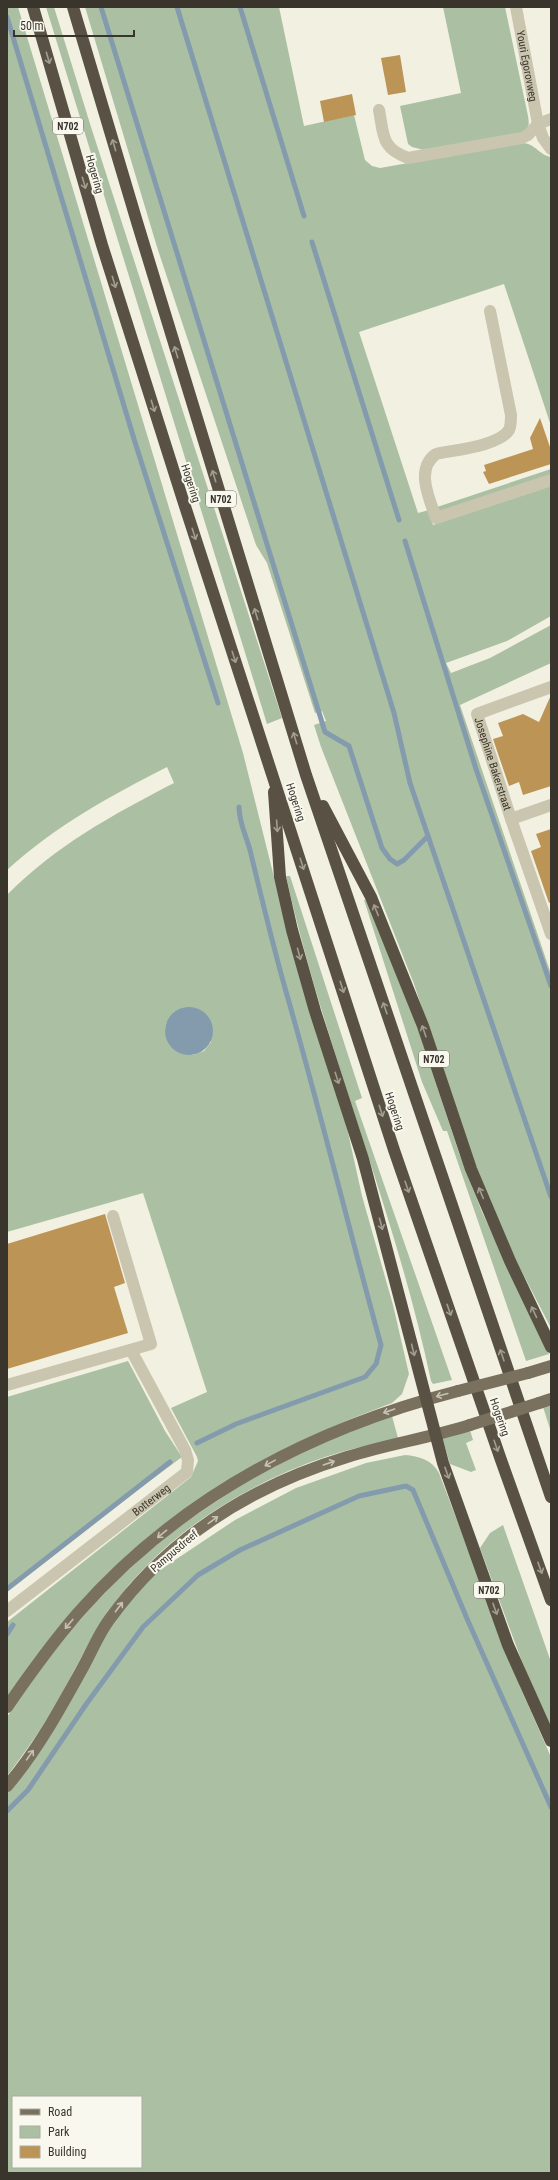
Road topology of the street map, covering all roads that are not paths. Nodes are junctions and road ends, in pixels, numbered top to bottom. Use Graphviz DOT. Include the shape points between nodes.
graph roads {
  1 [pos="33,7"];
  2 [pos="74,7"];
  3 [pos="516,7"];
  4 [pos="379,110"];
  5 [pos="551,119"];
  6 [pos="538,124"];
  7 [pos="551,149"];
  8 [pos="490,311"];
  9 [pos="551,480"];
  10 [pos="551,687"];
  11 [pos="273,773"];
  12 [pos="306,775"];
  13 [pos="551,805"];
  14 [pos="511,819"];
  15 [pos="551,934"];
  16 [pos="114,1216"];
  17 [pos="551,1347"];
  18 [pos="131,1350"];
  19 [pos="551,1366"];
  20 [pos="7,1385"];
  21 [pos="426,1399"];
  22 [pos="551,1399"];
  23 [pos="436,1436"];
  24 [pos="551,1498"];
  25 [pos="551,1600"];
  26 [pos="7,1611"];
  27 [pos="7,1707"];
  28 [pos="551,1741"];
  29 [pos="7,1786"];
  1 -- 11 [label="highway, Hogering / N702, one-way" via="105,253"];
  12 -- 2 [label="highway, Hogering / N702, one-way" via="139,230"];
  3 -- 6 [label="street, Youri Egorovweg"];
  4 -- 6 [label="street" via="385,140 394,152 408,158 522,138"];
  5 -- 6 [label="street"];
  6 -- 7 [label="street, Youri Egorovweg" via="543,138"];
  8 -- 9 [label="street" via="511,415 510,429 492,442 436,454 430,458 424,478 436,518"];
  10 -- 14 [label="street, Josephine Bakerstraat" via="477,714"];
  11 -- 21 [label="highway, N702, one-way" via="280,877 292,930 315,1012 363,1159"];
  11 -- 25 [label="highway, Hogering / N702, one-way" via="394,1150"];
  17 -- 12 [label="highway, N702, one-way" via="510,1261 471,1169 423,1026 371,897"];
  24 -- 12 [label="highway, Hogering / N702, one-way"];
  13 -- 14 [label="street, Josephine Bakerstraat"];
  14 -- 15 [label="street, Josephine Bakerstraat"];
  16 -- 18 [label="street" via="151,1344"];
  18 -- 20 [label="street"];
  18 -- 26 [label="street, Botterweg" via="184,1450 188,1460 187,1472"];
  19 -- 21 [label="main road, Pampusdreef, one-way, bridge"];
  21 -- 23 [label="highway, N702"];
  21 -- 27 [label="main road, Pampusdreef, one-way" via="390,1410 311,1441 234,1482 190,1511 113,1577 79,1612"];
  22 -- 23 [label="main road, Pampusdreef, bridge"];
  23 -- 28 [label="highway, N702, one-way" via="443,1463 508,1645"];
  29 -- 23 [label="main road, Pampusdreef, one-way" via="56,1715 108,1622 138,1583 170,1552 220,1514 281,1482 347,1457 400,1442"];
}
